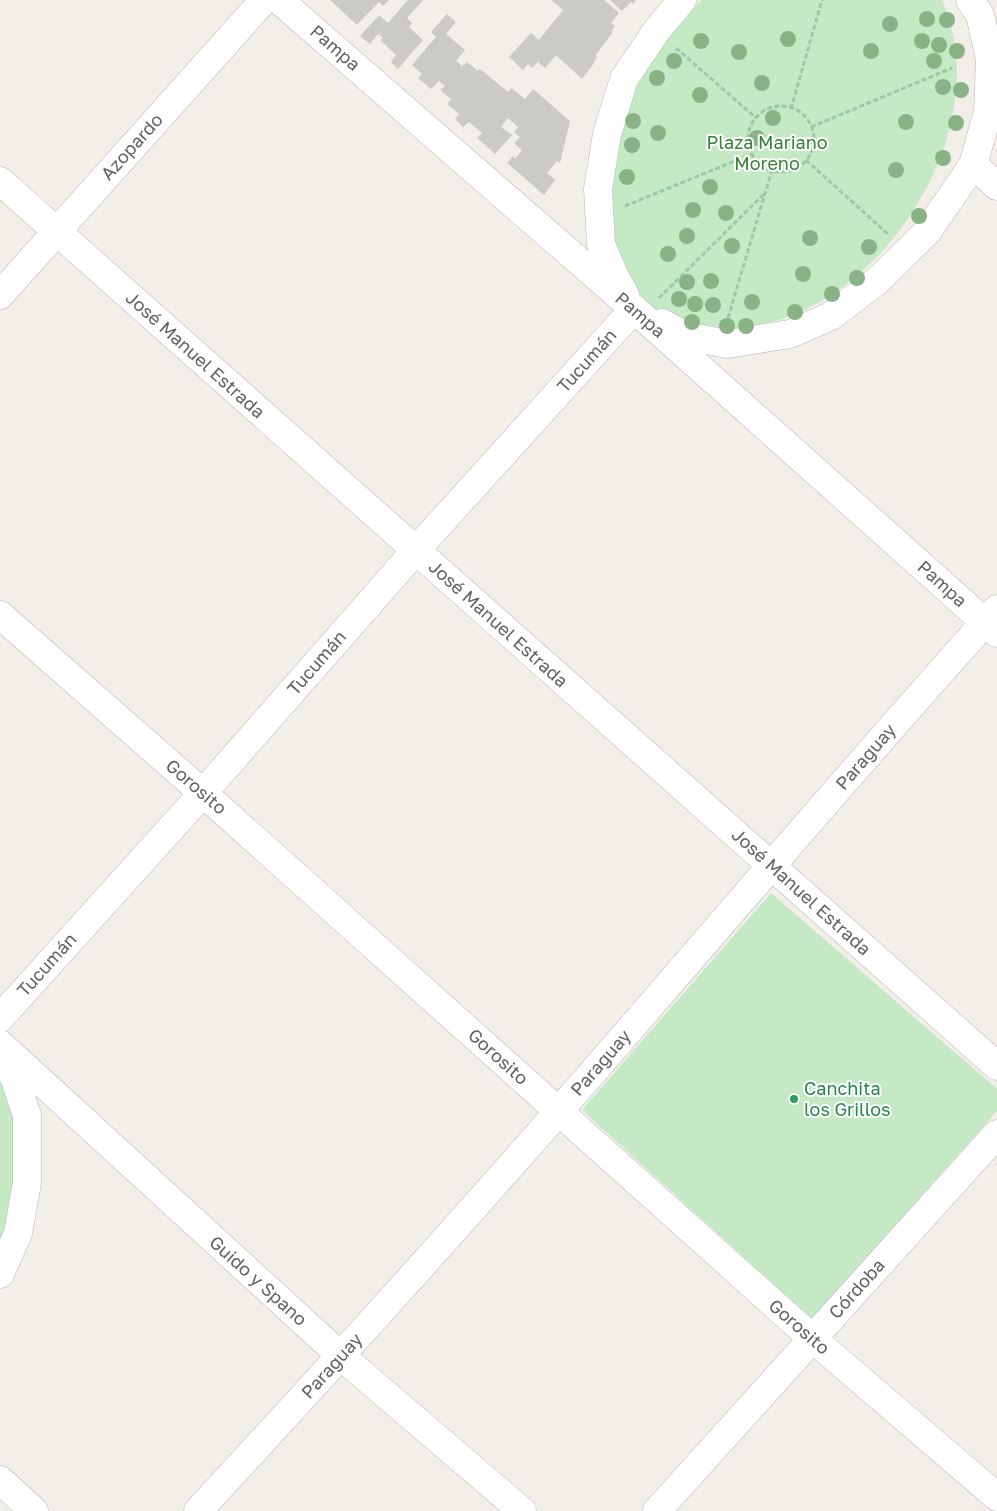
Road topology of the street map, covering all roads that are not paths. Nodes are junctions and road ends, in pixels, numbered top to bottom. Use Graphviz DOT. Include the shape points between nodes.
graph roads {
  1 [pos="264,0"];
  2 [pos="280,0"];
  3 [pos="682,0"];
  4 [pos="970,0"];
  5 [pos="994,58"];
  6 [pos="973,166"];
  7 [pos="0,181"];
  8 [pos="997,186"];
  9 [pos="56,231"];
  10 [pos="0,295"];
  11 [pos="634,309"];
  12 [pos="416,550"];
  13 [pos="0,615"];
  14 [pos="993,621"];
  15 [pos="203,792"];
  16 [pos="771,865"];
  17 [pos="0,1018"];
  18 [pos="0,1044"];
  19 [pos="0,1054"];
  20 [pos="997,1066"];
  21 [pos="559,1112"];
  22 [pos="997,1134"];
  23 [pos="0,1274"];
  24 [pos="813,1339"];
  25 [pos="341,1356"];
  26 [pos="0,1480"];
  27 [pos="997,1496"];
  28 [pos="34,1511"];
  29 [pos="198,1511"];
  30 [pos="522,1511"];
  31 [pos="657,1511"];
  1 -- 9 [label="street, Azopardo"];
  2 -- 11 [label="street, Pampa"];
  3 -- 11 [label="street" via="624,79 607,134 598,189 601,244"];
  4 -- 5 [label="street" via="980,15"];
  5 -- 6 [label="street" via="988,112"];
  6 -- 8 [label="street"];
  6 -- 11 [label="street" via="927,232 878,282 831,316 790,334 727,344 686,336"];
  7 -- 9 [label="street, José Manuel Estrada"];
  9 -- 10 [label="street, Azopardo"];
  9 -- 12 [label="street, José Manuel Estrada"];
  11 -- 12 [label="street, Tucumán"];
  11 -- 14 [label="street, Pampa"];
  12 -- 15 [label="street, Tucumán"];
  12 -- 16 [label="street, José Manuel Estrada"];
  13 -- 15 [label="street, Gorosito"];
  14 -- 16 [label="street, Paraguay"];
  15 -- 17 [label="street, Tucumán"];
  15 -- 21 [label="street, Gorosito"];
  16 -- 20 [label="street, José Manuel Estrada"];
  16 -- 21 [label="street, Paraguay"];
  18 -- 25 [label="street, Guido y Spano"];
  19 -- 23 [label="street" via="14,1077 27,1115 27,1183 18,1233"];
  21 -- 24 [label="street, Gorosito"];
  21 -- 25 [label="street, Paraguay"];
  22 -- 24 [label="street, Córdoba"];
  24 -- 27 [label="street, Gorosito"];
  24 -- 31 [label="street, Córdoba"];
  25 -- 29 [label="street, Paraguay"];
  25 -- 30 [label="street, Guido y Spano"];
  26 -- 28 [label="street"];
}
